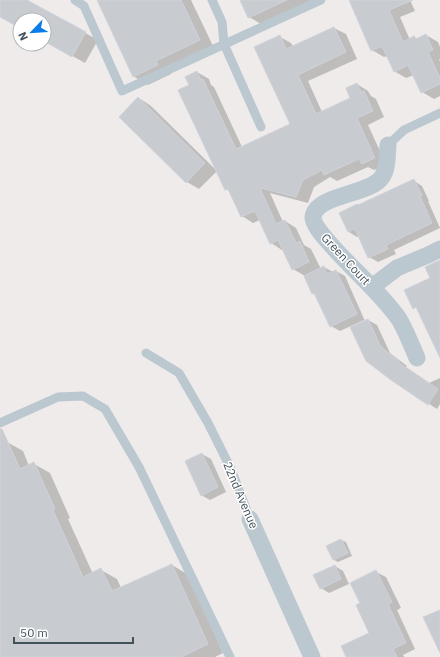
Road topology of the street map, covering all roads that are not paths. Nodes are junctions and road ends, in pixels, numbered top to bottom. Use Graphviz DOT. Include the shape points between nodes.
graph roads {
  1 [pos="75,0"];
  2 [pos="212,0"];
  3 [pos="321,0"];
  4 [pos="224,44"];
  5 [pos="440,113"];
  6 [pos="261,127"];
  7 [pos="388,145"];
  8 [pos="440,249"];
  9 [pos="372,287"];
  10 [pos="146,353"];
  11 [pos="417,358"];
  12 [pos="0,424"];
  13 [pos="250,519"];
  14 [pos="230,657"];
  15 [pos="312,657"];
  1 -- 4 [label="lane" via="84,6 122,91"];
  2 -- 4 [label="lane" via="222,22"];
  3 -- 4 [label="lane"];
  4 -- 6 [label="lane"];
  5 -- 7 [label="lane" via="404,130"];
  7 -- 9 [label="street, Green Court" via="385,169 379,181 329,200 313,215 321,234"];
  8 -- 9 [label="street" via="397,268"];
  9 -- 11 [label="street, Green Court" via="399,320"];
  10 -- 13 [label="lane, 22nd Avenue" via="179,373 231,469"];
  12 -- 14 [label="lane" via="58,397 83,396 105,409 139,467"];
  13 -- 15 [label="street, 22nd Avenue"];
}
